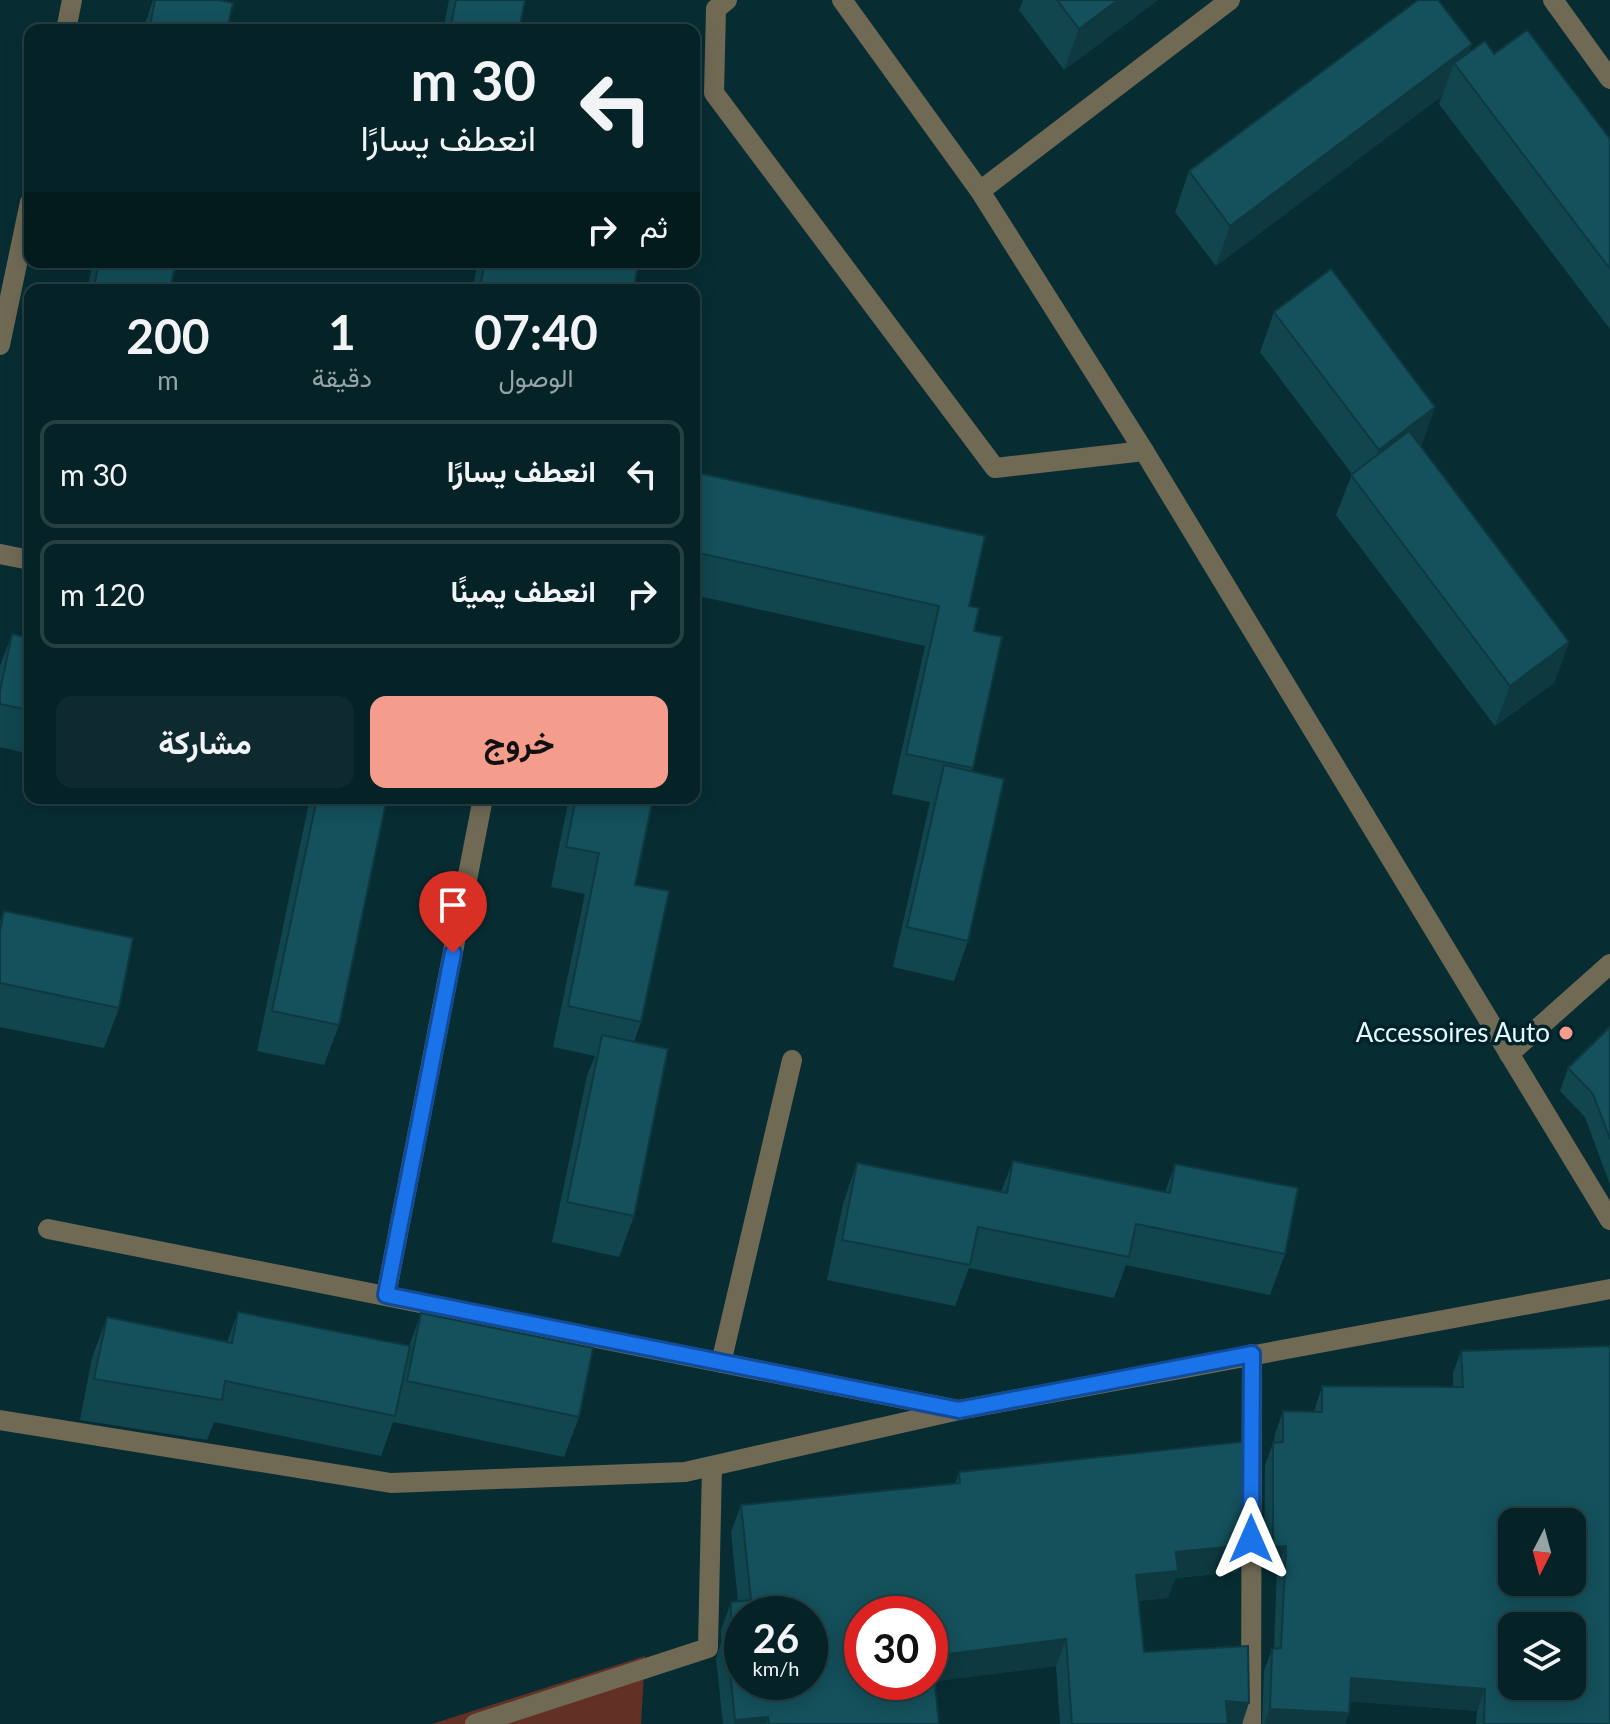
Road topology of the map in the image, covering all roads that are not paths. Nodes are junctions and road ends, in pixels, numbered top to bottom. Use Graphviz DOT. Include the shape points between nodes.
graph roads {
  1 [pos="72,0"];
  2 [pos="727,0"];
  3 [pos="842,0"];
  4 [pos="1230,0"];
  5 [pos="1553,0"];
  6 [pos="67,24"];
  7 [pos="1610,79"];
  8 [pos="980,191"];
  9 [pos="24,231"];
  10 [pos="0,345"];
  11 [pos="1144,451"];
  12 [pos="0,554"];
  13 [pos="24,559"];
  14 [pos="482,804"];
  15 [pos="1610,964"];
  16 [pos="1509,1054"];
  17 [pos="792,1060"];
  18 [pos="1610,1220"];
  19 [pos="48,1229"];
  20 [pos="1610,1289"];
  21 [pos="386,1295"];
  22 [pos="1252,1354"];
  23 [pos="721,1363"];
  24 [pos="959,1410"];
  25 [pos="0,1420"];
  26 [pos="712,1466"];
  27 [pos="475,1724"];
  28 [pos="1251,1724"];
  1 -- 6 [label="street"];
  2 -- 11 [label="street" via="716,9 714,93 995,468"];
  3 -- 8 [label="street"];
  4 -- 8 [label="street"];
  5 -- 7 [label="street"];
  8 -- 11 [label="street"];
  9 -- 10 [label="street"];
  11 -- 16 [label="street"];
  12 -- 13 [label="street"];
  14 -- 21 [label="street"];
  15 -- 16 [label="street"];
  16 -- 18 [label="street"];
  17 -- 23 [label="street"];
  19 -- 21 [label="street"];
  20 -- 22 [label="street"];
  21 -- 23 [label="street"];
  22 -- 24 [label="street"];
  22 -- 28 [label="street"];
  23 -- 24 [label="street"];
  24 -- 26 [label="street"];
  25 -- 26 [label="street" via="391,1483 685,1472"];
  26 -- 27 [label="street" via="708,1648"];
}
